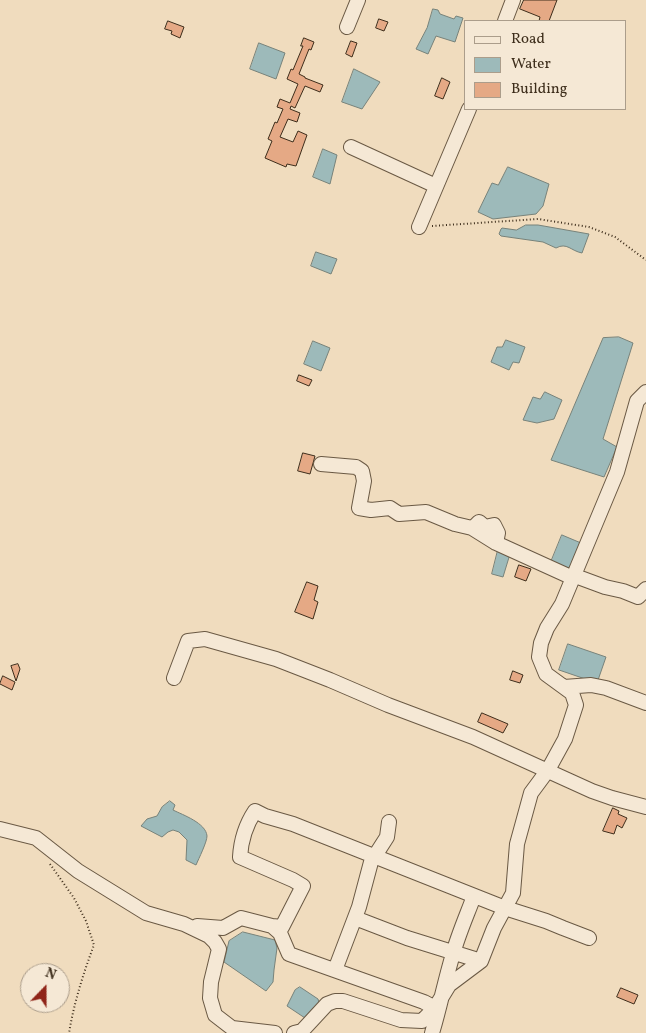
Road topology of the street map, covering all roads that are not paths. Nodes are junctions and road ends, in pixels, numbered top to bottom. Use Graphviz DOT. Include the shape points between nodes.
graph roads {
  1 [pos="358,0"];
  2 [pos="513,0"];
  3 [pos="505,20"];
  4 [pos="347,27"];
  5 [pos="468,110"];
  6 [pos="351,147"];
  7 [pos="436,186"];
  8 [pos="419,227"];
  9 [pos="646,392"];
  10 [pos="321,464"];
  11 [pos="573,578"];
  12 [pos="646,589"];
  13 [pos="174,678"];
  14 [pos="564,687"];
  15 [pos="646,703"];
  16 [pos="548,770"];
  17 [pos="646,807"];
  18 [pos="388,822"];
  19 [pos="0,829"];
  20 [pos="374,857"];
  21 [pos="474,896"];
  22 [pos="505,908"];
  23 [pos="355,918"];
  24 [pos="184,924"];
  25 [pos="272,926"];
  26 [pos="589,938"];
  27 [pos="453,952"];
  28 [pos="481,961"];
  29 [pos="335,970"];
  30 [pos="438,1003"];
  31 [pos="275,1033"];
  32 [pos="294,1033"];
  33 [pos="432,1033"];
  1 -- 4 [label="street"];
  2 -- 3 [label="street"];
  5 -- 7 [label="street"];
  6 -- 7 [label="street"];
  7 -- 8 [label="street"];
  9 -- 11 [label="street" via="637,401 617,472"];
  10 -- 11 [label="street" via="356,467 362,471 364,481 360,508 390,508 399,514 426,512 472,528 496,543"];
  11 -- 12 [label="street" via="638,597"];
  11 -- 14 [label="street" via="547,628 539,657 546,674"];
  13 -- 16 [label="street" via="188,641 205,639 276,659"];
  14 -- 15 [label="street" via="598,686"];
  14 -- 16 [label="street" via="572,694 576,705 565,739"];
  16 -- 17 [label="street" via="592,791"];
  16 -- 22 [label="street" via="531,793 517,844 512,893"];
  18 -- 20 [label="street" via="387,837"];
  19 -- 24 [label="street" via="36,838 78,871 146,913"];
  20 -- 21 [label="street"];
  20 -- 23 [label="street"];
  20 -- 25 [label="street" via="255,811 240,844 240,857 303,886 282,926"];
  21 -- 22 [label="street"];
  21 -- 27 [label="street"];
  22 -- 26 [label="street"];
  22 -- 28 [label="street"];
  23 -- 27 [label="street"];
  23 -- 29 [label="street"];
  24 -- 25 [label="street" via="223,928 241,918"];
  24 -- 31 [label="street" via="209,936 219,949 211,982 214,1015 232,1028"];
  25 -- 29 [label="street" via="280,933 288,954"];
  27 -- 28 [label="street"];
  27 -- 30 [label="street"];
  28 -- 30 [label="street" via="448,985"];
  29 -- 30 [label="street" via="424,1002"];
  30 -- 32 [label="street" via="422,1021 401,1020 335,1001 327,1004 302,1031"];
  30 -- 33 [label="street"];
}
